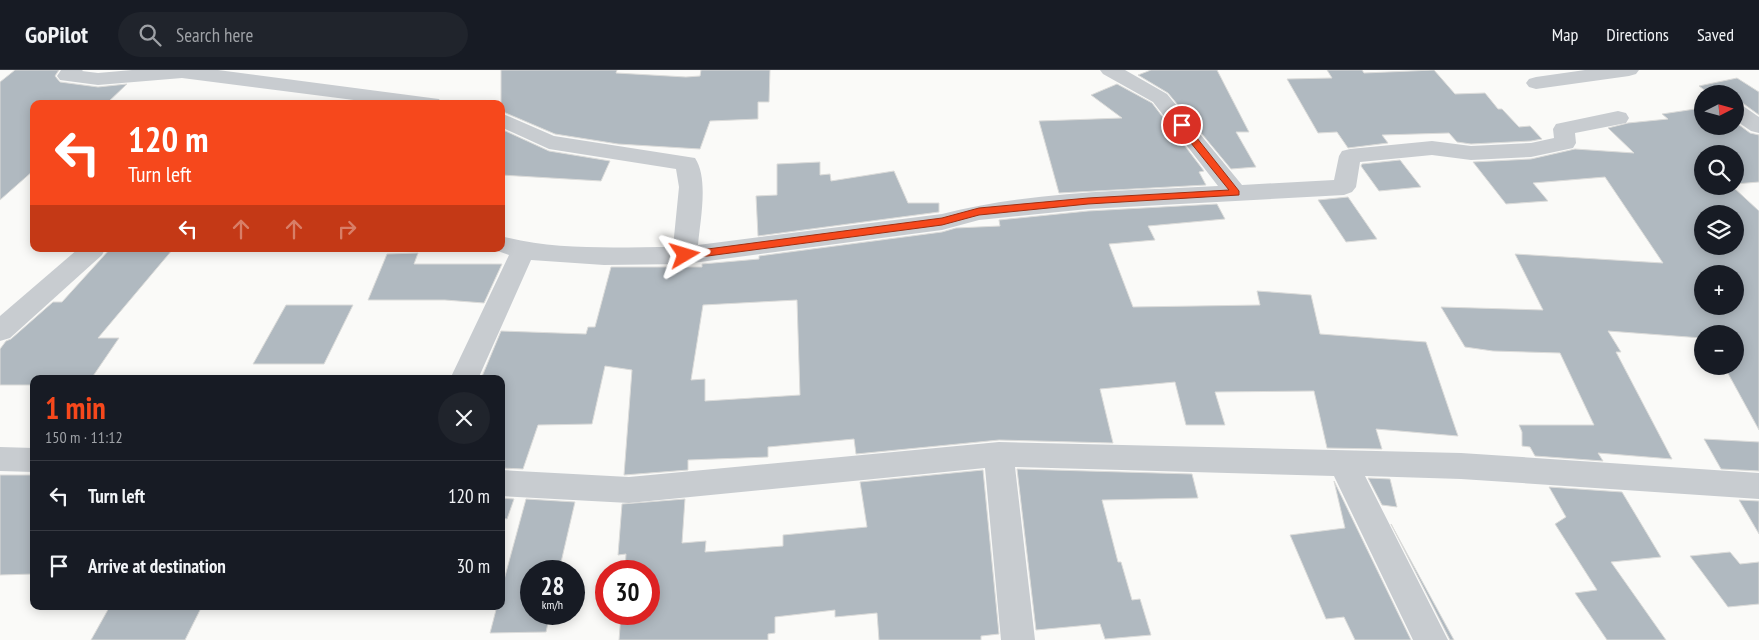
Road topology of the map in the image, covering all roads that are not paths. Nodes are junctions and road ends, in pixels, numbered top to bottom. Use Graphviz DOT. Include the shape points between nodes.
graph roads {
  1 [pos="73,70"];
  2 [pos="1110,70"];
  3 [pos="1133,70"];
  4 [pos="1629,70"];
  5 [pos="1536,83"];
  6 [pos="1160,98"];
  7 [pos="402,100"];
  8 [pos="1744,117"];
  9 [pos="1618,118"];
  10 [pos="505,121"];
  11 [pos="1759,126"];
  12 [pos="1236,193"];
  13 [pos="512,247"];
  14 [pos="89,252"];
  15 [pos="685,255"];
  16 [pos="0,331"];
  17 [pos="465,375"];
  18 [pos="999,454"];
  19 [pos="0,459"];
  20 [pos="30,460"];
  21 [pos="1343,464"];
  22 [pos="505,483"];
  23 [pos="1759,486"];
  24 [pos="1018,640"];
  25 [pos="1431,640"];
  1 -- 7 [label="street" via="67,76 98,79 182,72"];
  2 -- 6 [label="street"];
  3 -- 6 [label="street"];
  4 -- 5 [label="street"];
  6 -- 12 [label="street"];
  8 -- 11 [label="street"];
  9 -- 12 [label="street" via="1564,128 1565,143 1531,150 1471,153 1432,148 1350,156 1344,186"];
  10 -- 15 [label="street" via="549,142 687,163 691,187"];
  12 -- 15 [label="street" via="1088,201 979,212 942,222"];
  13 -- 15 [label="street" via="604,256"];
  13 -- 17 [label="street"];
  14 -- 16 [label="street"];
  18 -- 21 [label="street"];
  18 -- 22 [label="street" via="629,490"];
  18 -- 24 [label="street"];
  19 -- 20 [label="street"];
  21 -- 23 [label="street" via="1461,466"];
  21 -- 25 [label="street"];
}
